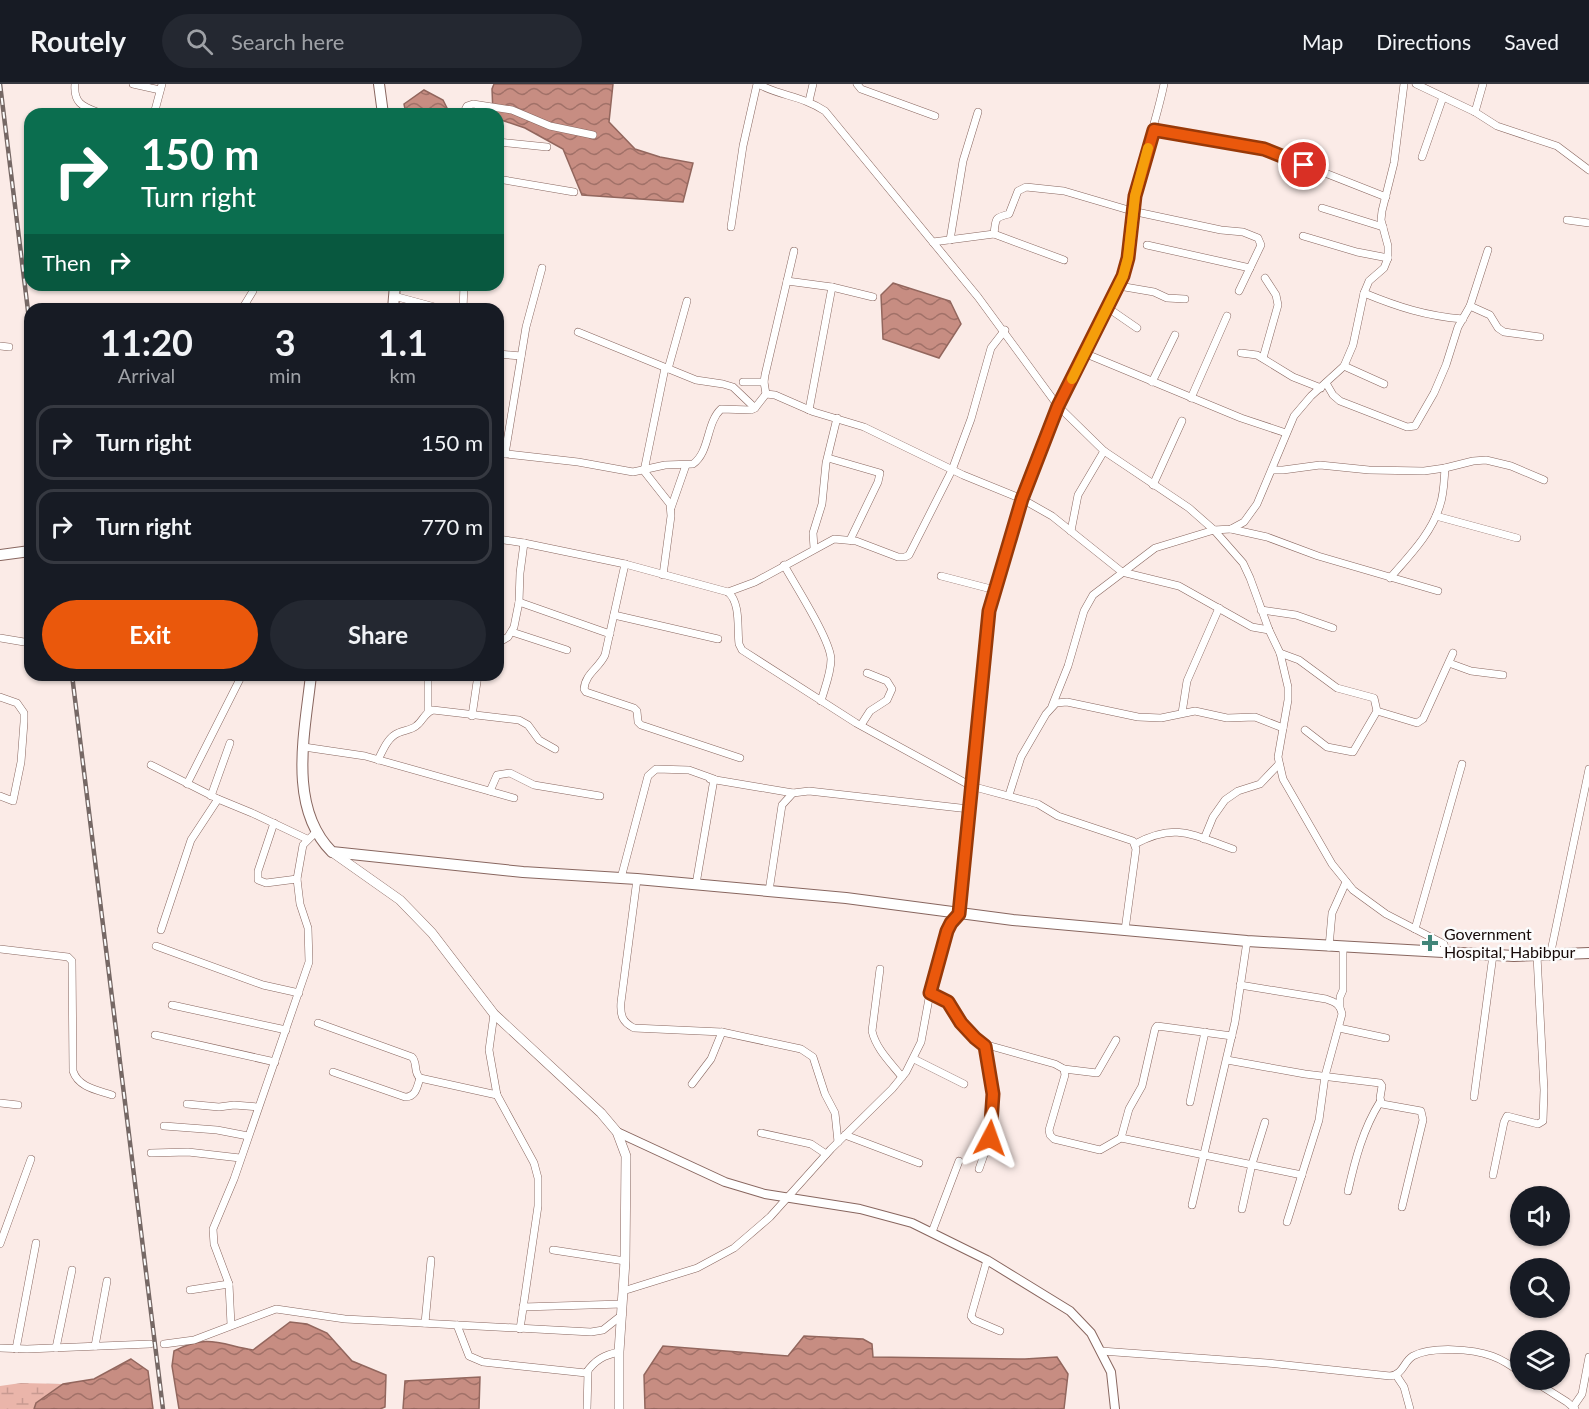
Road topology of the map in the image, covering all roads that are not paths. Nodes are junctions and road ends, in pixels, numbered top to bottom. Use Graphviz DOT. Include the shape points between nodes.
graph roads {
  1 [pos="75,84"];
  2 [pos="133,84"];
  3 [pos="379,84"];
  4 [pos="758,84"];
  5 [pos="813,84"];
  6 [pos="857,84"];
  7 [pos="1164,84"];
  8 [pos="1404,84"];
  9 [pos="1416,84"];
  10 [pos="1483,84"];
  11 [pos="161,87"];
  12 [pos="1443,97"];
  13 [pos="809,101"];
  14 [pos="89,108"];
  15 [pos="156,108"];
  16 [pos="382,108"];
  17 [pos="467,108"];
  18 [pos="499,108"];
  19 [pos="504,109"];
  20 [pos="978,112"];
  21 [pos="1475,112"];
  22 [pos="935,116"];
  23 [pos="1154,130"];
  24 [pos="593,135"];
  25 [pos="504,143"];
  26 [pos="547,147"];
  27 [pos="1422,157"];
  28 [pos="1589,170"];
  29 [pos="504,180"];
  30 [pos="574,192"];
  31 [pos="1386,197"];
  32 [pos="1322,208"];
  33 [pos="1132,211"];
  34 [pos="1567,220"];
  35 [pos="1589,223"];
  36 [pos="731,227"];
  37 [pos="1383,227"];
  38 [pos="994,234"];
  39 [pos="1303,236"];
  40 [pos="950,240"];
  41 [pos="933,242"];
  42 [pos="1147,245"];
  43 [pos="1488,250"];
  44 [pos="794,251"];
  45 [pos="1388,258"];
  46 [pos="1064,260"];
  47 [pos="542,268"];
  48 [pos="1250,268"];
  49 [pos="1265,278"];
  50 [pos="787,281"];
  51 [pos="1119,286"];
  52 [pos="832,287"];
  53 [pos="397,291"];
  54 [pos="1239,291"];
  55 [pos="1364,293"];
  56 [pos="873,297"];
  57 [pos="1185,299"];
  58 [pos="687,301"];
  59 [pos="427,303"];
  60 [pos="1470,306"];
  61 [pos="1108,308"];
  62 [pos="1227,316"];
  63 [pos="1463,319"];
  64 [pos="1137,328"];
  65 [pos="1005,330"];
  66 [pos="578,332"];
  67 [pos="1175,335"];
  68 [pos="1540,336"];
  69 [pos="0,346"];
  70 [pos="9,347"];
  71 [pos="1084,353"];
  72 [pos="1241,353"];
  73 [pos="504,355"];
  74 [pos="521,356"];
  75 [pos="1263,358"];
  76 [pos="1344,366"];
  77 [pos="666,368"];
  78 [pos="743,382"];
  79 [pos="764,382"];
  80 [pos="1152,382"];
  81 [pos="1384,384"];
  82 [pos="1324,386"];
  83 [pos="766,394"];
  84 [pos="1191,398"];
  85 [pos="1058,406"];
  86 [pos="755,408"];
  87 [pos="809,410"];
  88 [pos="837,418"];
  89 [pos="1182,421"];
  90 [pos="1286,433"];
  91 [pos="504,443"];
  92 [pos="1104,451"];
  93 [pos="504,453"];
  94 [pos="828,458"];
  95 [pos="686,465"];
  96 [pos="1445,468"];
  97 [pos="952,470"];
  98 [pos="1272,470"];
  99 [pos="644,471"];
  100 [pos="1544,480"];
  101 [pos="1153,485"];
  102 [pos="1022,499"];
  103 [pos="671,510"];
  104 [pos="1436,516"];
  105 [pos="1231,528"];
  106 [pos="1071,531"];
  107 [pos="1214,531"];
  108 [pos="1517,538"];
  109 [pos="504,540"];
  110 [pos="850,540"];
  111 [pos="524,543"];
  112 [pos="814,548"];
  113 [pos="24,552"];
  114 [pos="0,555"];
  115 [pos="625,564"];
  116 [pos="784,566"];
  117 [pos="1122,572"];
  118 [pos="663,575"];
  119 [pos="941,576"];
  120 [pos="1390,578"];
  121 [pos="994,590"];
  122 [pos="1438,591"];
  123 [pos="728,592"];
  124 [pos="519,602"];
  125 [pos="1219,608"];
  126 [pos="1261,610"];
  127 [pos="614,615"];
  128 [pos="1333,628"];
  129 [pos="1269,630"];
  130 [pos="512,632"];
  131 [pos="610,634"];
  132 [pos="0,638"];
  133 [pos="504,638"];
  134 [pos="718,639"];
  135 [pos="24,642"];
  136 [pos="567,650"];
  137 [pos="1453,652"];
  138 [pos="1280,653"];
  139 [pos="1449,663"];
  140 [pos="867,673"];
  141 [pos="1503,675"];
  142 [pos="239,681"];
  143 [pos="310,681"];
  144 [pos="428,681"];
  145 [pos="477,681"];
  146 [pos="0,697"];
  147 [pos="822,700"];
  148 [pos="1052,706"];
  149 [pos="1377,711"];
  150 [pos="428,712"];
  151 [pos="1182,713"];
  152 [pos="472,716"];
  153 [pos="861,725"];
  154 [pos="1283,728"];
  155 [pos="1305,730"];
  156 [pos="230,743"];
  157 [pos="304,747"];
  158 [pos="555,749"];
  159 [pos="740,758"];
  160 [pos="378,760"];
  161 [pos="1278,764"];
  162 [pos="1462,764"];
  163 [pos="151,765"];
  164 [pos="1589,769"];
  165 [pos="700,777"];
  166 [pos="714,779"];
  167 [pos="187,784"];
  168 [pos="971,786"];
  169 [pos="490,791"];
  170 [pos="793,793"];
  171 [pos="1009,795"];
  172 [pos="0,796"];
  173 [pos="600,796"];
  174 [pos="214,798"];
  175 [pos="514,798"];
  176 [pos="969,809"];
  177 [pos="274,823"];
  178 [pos="312,836"];
  179 [pos="1204,839"];
  180 [pos="1135,844"];
  181 [pos="1233,849"];
  182 [pos="332,852"];
  183 [pos="621,878"];
  184 [pos="297,879"];
  185 [pos="637,879"];
  186 [pos="1346,882"];
  187 [pos="696,884"];
  188 [pos="769,891"];
  189 [pos="959,914"];
  190 [pos="1415,929"];
  191 [pos="161,930"];
  192 [pos="1125,930"];
  193 [pos="1247,941"];
  194 [pos="156,946"];
  195 [pos="1329,947"];
  196 [pos="1343,947"];
  197 [pos="0,949"];
  198 [pos="1446,953"];
  199 [pos="1589,953"];
  200 [pos="1493,955"];
  201 [pos="1537,956"];
  202 [pos="1550,956"];
  203 [pos="880,969"];
  204 [pos="1240,985"];
  205 [pos="299,993"];
  206 [pos="930,993"];
  207 [pos="172,1005"];
  208 [pos="1340,1007"];
  209 [pos="494,1014"];
  210 [pos="318,1023"];
  211 [pos="1339,1028"];
  212 [pos="286,1030"];
  213 [pos="722,1032"];
  214 [pos="1204,1032"];
  215 [pos="155,1035"];
  216 [pos="1232,1036"];
  217 [pos="1386,1038"];
  218 [pos="1116,1040"];
  219 [pos="985,1046"];
  220 [pos="914,1059"];
  221 [pos="1227,1060"];
  222 [pos="275,1062"];
  223 [pos="1064,1070"];
  224 [pos="333,1072"];
  225 [pos="1325,1076"];
  226 [pos="902,1077"];
  227 [pos="420,1078"];
  228 [pos="692,1084"];
  229 [pos="964,1084"];
  230 [pos="112,1095"];
  231 [pos="497,1095"];
  232 [pos="1474,1097"];
  233 [pos="1190,1102"];
  234 [pos="1380,1102"];
  235 [pos="0,1103"];
  236 [pos="187,1104"];
  237 [pos="18,1106"];
  238 [pos="258,1107"];
  239 [pos="1265,1122"];
  240 [pos="164,1126"];
  241 [pos="617,1132"];
  242 [pos="761,1133"];
  243 [pos="845,1135"];
  244 [pos="248,1136"];
  245 [pos="1121,1138"];
  246 [pos="838,1142"];
  247 [pos="151,1154"];
  248 [pos="826,1154"];
  249 [pos="1204,1154"];
  250 [pos="240,1158"];
  251 [pos="31,1159"];
  252 [pos="959,1161"];
  253 [pos="919,1163"];
  254 [pos="1252,1164"];
  255 [pos="979,1169"];
  256 [pos="1302,1175"];
  257 [pos="1492,1176"];
  258 [pos="1348,1191"];
  259 [pos="787,1197"];
  260 [pos="1192,1205"];
  261 [pos="1402,1207"];
  262 [pos="1242,1209"];
  263 [pos="1287,1222"];
  264 [pos="933,1232"];
  265 [pos="36,1243"];
  266 [pos="0,1244"];
  267 [pos="553,1250"];
  268 [pos="431,1260"];
  269 [pos="987,1260"];
  270 [pos="625,1261"];
  271 [pos="72,1270"];
  272 [pos="107,1281"];
  273 [pos="228,1284"];
  274 [pos="189,1290"];
  275 [pos="623,1291"];
  276 [pos="622,1304"];
  277 [pos="523,1307"];
  278 [pos="622,1315"];
  279 [pos="425,1323"];
  280 [pos="231,1325"];
  281 [pos="457,1325"];
  282 [pos="520,1329"];
  283 [pos="1000,1331"];
  284 [pos="150,1344"];
  285 [pos="164,1344"];
  286 [pos="95,1346"];
  287 [pos="0,1348"];
  288 [pos="56,1348"];
  289 [pos="16,1349"];
  290 [pos="1101,1351"];
  291 [pos="619,1352"];
  292 [pos="1589,1358"];
  293 [pos="1510,1365"];
  294 [pos="588,1372"];
  295 [pos="1396,1375"];
  296 [pos="1547,1390"];
  297 [pos="1574,1408"];
  298 [pos="587,1409"];
  299 [pos="620,1409"];
  300 [pos="1115,1409"];
  301 [pos="1410,1409"];
  1 -- 14 [label="street" via="76,98"];
  2 -- 11 [label="street"];
  3 -- 16 [label="main road"];
  4 -- 13 [label="street"];
  4 -- 36 [label="street" via="743,146"];
  5 -- 13 [label="street"];
  6 -- 22 [label="street" via="861,89"];
  7 -- 23 [label="street"];
  8 -- 31 [label="street"];
  9 -- 12 [label="street"];
  10 -- 21 [label="street"];
  11 -- 15 [label="street"];
  12 -- 21 [label="street"];
  12 -- 27 [label="street"];
  13 -- 41 [label="street" via="835,122"];
  17 -- 18 [label="street" via="473,104"];
  19 -- 24 [label="street" via="550,126"];
  20 -- 40 [label="street" via="963,161"];
  21 -- 28 [label="street" via="1497,126 1557,146"];
  23 -- 31 [label="street" via="1264,149"];
  23 -- 33 [label="street"];
  25 -- 26 [label="street"];
  29 -- 30 [label="street"];
  31 -- 37 [label="street"];
  32 -- 37 [label="street"];
  33 -- 38 [label="street" via="1064,191 1026,187 1018,191 1009,214 996,219"];
  33 -- 48 [label="street" via="1258,238 1261,245"];
  33 -- 51 [label="street" via="1128,258"];
  34 -- 35 [label="street"];
  37 -- 45 [label="street"];
  38 -- 40 [label="street"];
  38 -- 46 [label="street"];
  39 -- 45 [label="street"];
  40 -- 41 [label="street"];
  41 -- 65 [label="street"];
  42 -- 48 [label="street"];
  43 -- 60 [label="street"];
  44 -- 50 [label="street"];
  45 -- 55 [label="street"];
  47 -- 74 [label="street"];
  48 -- 54 [label="street"];
  49 -- 75 [label="street" via="1278,305"];
  50 -- 52 [label="street"];
  50 -- 79 [label="street"];
  51 -- 57 [label="street"];
  51 -- 61 [label="street"];
  52 -- 56 [label="street"];
  52 -- 87 [label="street"];
  53 -- 59 [label="street"];
  55 -- 63 [label="street" via="1407,310"];
  55 -- 76 [label="street" via="1353,345"];
  58 -- 77 [label="street"];
  60 -- 63 [label="street"];
  60 -- 68 [label="street" via="1490,315 1504,332"];
  61 -- 64 [label="street"];
  61 -- 71 [label="street"];
  62 -- 84 [label="street"];
  63 -- 82 [label="street" via="1434,393 1415,426 1407,427 1340,401"];
  65 -- 85 [label="street"];
  65 -- 97 [label="street" via="991,348"];
  66 -- 77 [label="street"];
  67 -- 80 [label="street"];
  69 -- 70 [label="street"];
  71 -- 80 [label="street"];
  71 -- 85 [label="street"];
  72 -- 75 [label="street"];
  73 -- 74 [label="street"];
  74 -- 91 [label="street"];
  75 -- 82 [label="street" via="1293,377"];
  76 -- 81 [label="street"];
  76 -- 82 [label="street"];
  77 -- 86 [label="street" via="701,382 733,387"];
  77 -- 99 [label="street"];
  78 -- 79 [label="street"];
  79 -- 83 [label="street"];
  80 -- 84 [label="street"];
  82 -- 90 [label="street" via="1294,416"];
  83 -- 86 [label="street"];
  83 -- 87 [label="street"];
  84 -- 90 [label="street"];
  85 -- 92 [label="street"];
  85 -- 102 [label="street"];
  86 -- 95 [label="street" via="721,409 698,460"];
  87 -- 88 [label="street"];
  88 -- 94 [label="street"];
  88 -- 97 [label="street"];
  89 -- 101 [label="street"];
  90 -- 98 [label="street"];
  92 -- 101 [label="street"];
  92 -- 106 [label="street" via="1078,495"];
  93 -- 99 [label="street"];
  94 -- 110 [label="street" via="880,473"];
  94 -- 112 [label="street" via="822,504 813,533"];
  95 -- 99 [label="street"];
  95 -- 103 [label="street"];
  96 -- 98 [label="street" via="1412,471 1320,465"];
  96 -- 100 [label="street" via="1494,461"];
  96 -- 104 [label="street"];
  97 -- 102 [label="street"];
  97 -- 110 [label="street" via="909,555 898,557"];
  98 -- 105 [label="street" via="1251,515"];
  99 -- 103 [label="street"];
  101 -- 107 [label="street" via="1189,508"];
  102 -- 106 [label="street"];
  102 -- 121 [label="street"];
  103 -- 118 [label="street"];
  104 -- 108 [label="street"];
  104 -- 120 [label="street" via="1416,548"];
  105 -- 107 [label="street"];
  105 -- 120 [label="street"];
  106 -- 117 [label="street"];
  107 -- 117 [label="street" via="1155,548"];
  107 -- 126 [label="street" via="1243,563"];
  109 -- 111 [label="street"];
  110 -- 112 [label="street" via="834,539"];
  111 -- 115 [label="street"];
  111 -- 124 [label="street"];
  112 -- 116 [label="street"];
  113 -- 114 [label="main road"];
  115 -- 118 [label="street"];
  115 -- 127 [label="street"];
  116 -- 123 [label="street"];
  116 -- 147 [label="street" via="830,654"];
  117 -- 125 [label="street" via="1179,586"];
  117 -- 148 [label="street" via="1088,602"];
  118 -- 123 [label="street"];
  119 -- 121 [label="street"];
  120 -- 122 [label="street"];
  121 -- 168 [label="street" via="986,626"];
  123 -- 147 [label="street" via="736,604 742,650"];
  124 -- 130 [label="street"];
  124 -- 131 [label="street"];
  125 -- 129 [label="street" via="1252,627"];
  125 -- 151 [label="street" via="1187,681"];
  126 -- 128 [label="street" via="1296,615"];
  126 -- 129 [label="street"];
  127 -- 131 [label="street"];
  127 -- 134 [label="street"];
  129 -- 138 [label="street"];
  130 -- 133 [label="street"];
  130 -- 136 [label="street"];
  131 -- 159 [label="street" via="603,660 585,682 586,692 634,708 641,725"];
  132 -- 135 [label="street"];
  137 -- 139 [label="street"];
  138 -- 149 [label="street" via="1299,660 1337,688 1374,698"];
  138 -- 154 [label="street" via="1288,687"];
  139 -- 141 [label="street" via="1471,671"];
  139 -- 149 [label="street" via="1423,719 1411,722"];
  140 -- 153 [label="street" via="887,681 892,689 887,700 870,711"];
  142 -- 167 [label="street"];
  143 -- 157 [label="main road"];
  144 -- 150 [label="street"];
  145 -- 152 [label="street"];
  146 -- 172 [label="street" via="17,703 24,713 21,762 12,801"];
  147 -- 153 [label="street"];
  148 -- 151 [label="street" via="1067,702 1149,718"];
  148 -- 171 [label="street" via="1021,757"];
  149 -- 155 [label="street" via="1353,752 1327,747"];
  150 -- 152 [label="street"];
  150 -- 160 [label="street" via="417,726 390,739"];
  151 -- 154 [label="street" via="1256,717"];
  152 -- 158 [label="street" via="525,722 538,740"];
  153 -- 168 [label="street"];
  154 -- 161 [label="street"];
  156 -- 174 [label="street"];
  157 -- 160 [label="street"];
  157 -- 178 [label="main road" via="303,787"];
  160 -- 169 [label="street"];
  161 -- 179 [label="street" via="1260,784 1225,800"];
  161 -- 186 [label="street" via="1323,849"];
  162 -- 190 [label="street"];
  163 -- 167 [label="street"];
  164 -- 202 [label="street"];
  165 -- 166 [label="street"];
  166 -- 170 [label="street"];
  166 -- 183 [label="street" via="689,770 656,769 648,776"];
  166 -- 187 [label="street"];
  167 -- 174 [label="street"];
  168 -- 171 [label="street"];
  168 -- 176 [label="street"];
  169 -- 173 [label="street" via="497,775 510,773 534,784"];
  169 -- 175 [label="street"];
  170 -- 176 [label="street" via="809,791"];
  170 -- 188 [label="street" via="782,805"];
  171 -- 180 [label="street"];
  174 -- 177 [label="street"];
  174 -- 191 [label="street" via="191,840"];
  176 -- 189 [label="street"];
  177 -- 178 [label="street"];
  177 -- 184 [label="street" via="258,880 266,883"];
  178 -- 182 [label="main road"];
  178 -- 184 [label="street" via="301,852"];
  179 -- 180 [label="street" via="1170,831 1153,834"];
  179 -- 181 [label="street"];
  180 -- 192 [label="street"];
  182 -- 183 [label="main road"];
  182 -- 209 [label="main road" via="400,900 432,933"];
  183 -- 185 [label="main road"];
  184 -- 205 [label="street" via="309,940 309,962"];
  185 -- 187 [label="main road"];
  185 -- 213 [label="street" via="622,1018 626,1024 640,1029"];
  186 -- 190 [label="street" via="1386,914"];
  186 -- 195 [label="street" via="1332,913"];
  187 -- 188 [label="main road"];
  188 -- 189 [label="main road"];
  189 -- 192 [label="main road"];
  189 -- 206 [label="street" via="947,931"];
  190 -- 198 [label="street" via="1444,944"];
  192 -- 193 [label="main road"];
  193 -- 195 [label="main road"];
  193 -- 204 [label="street"];
  194 -- 205 [label="street" via="263,985"];
  195 -- 196 [label="main road"];
  196 -- 198 [label="main road"];
  196 -- 208 [label="street"];
  197 -- 230 [label="street" via="68,957 72,961 75,1078"];
  198 -- 200 [label="main road"];
  199 -- 202 [label="main road"];
  200 -- 201 [label="main road"];
  200 -- 232 [label="street"];
  201 -- 202 [label="main road"];
  201 -- 257 [label="street" via="1543,1121 1538,1124 1507,1116"];
  203 -- 226 [label="street" via="872,1031 879,1048"];
  204 -- 208 [label="street" via="1326,999"];
  204 -- 216 [label="street"];
  205 -- 212 [label="street"];
  206 -- 219 [label="street" via="948,1002 961,1023"];
  206 -- 220 [label="street"];
  207 -- 212 [label="street"];
  208 -- 211 [label="street"];
  209 -- 231 [label="street" via="489,1050"];
  209 -- 241 [label="main road"];
  210 -- 227 [label="street" via="412,1057"];
  211 -- 217 [label="street"];
  211 -- 225 [label="street"];
  212 -- 222 [label="street"];
  213 -- 228 [label="street" via="711,1059"];
  213 -- 246 [label="street" via="801,1049 813,1057 835,1113"];
  214 -- 216 [label="street"];
  214 -- 233 [label="street"];
  214 -- 245 [label="street" via="1157,1026 1142,1086 1129,1109"];
  215 -- 222 [label="street"];
  216 -- 221 [label="street"];
  218 -- 223 [label="street" via="1097,1073"];
  219 -- 223 [label="street" via="1056,1064"];
  219 -- 255 [label="street" via="993,1094 990,1138"];
  220 -- 226 [label="street"];
  220 -- 229 [label="street"];
  221 -- 225 [label="street"];
  221 -- 249 [label="street"];
  222 -- 238 [label="street"];
  223 -- 245 [label="street" via="1050,1135 1100,1150"];
  224 -- 227 [label="street" via="405,1097 414,1094"];
  225 -- 234 [label="street" via="1381,1083"];
  225 -- 256 [label="street" via="1319,1120"];
  226 -- 243 [label="street"];
  227 -- 231 [label="street"];
  231 -- 277 [label="street" via="534,1163 538,1178 538,1206"];
  234 -- 258 [label="street" via="1362,1140"];
  234 -- 261 [label="street" via="1389,1107 1419,1110 1422,1115"];
  235 -- 237 [label="street"];
  236 -- 238 [label="street"];
  238 -- 244 [label="street"];
  239 -- 254 [label="street"];
  240 -- 244 [label="street"];
  241 -- 259 [label="street" via="725,1182"];
  241 -- 270 [label="main road" via="626,1156"];
  242 -- 248 [label="street" via="811,1144"];
  243 -- 246 [label="street"];
  243 -- 253 [label="street"];
  244 -- 250 [label="street"];
  245 -- 249 [label="street"];
  246 -- 248 [label="street"];
  247 -- 250 [label="street" via="188,1152"];
  248 -- 259 [label="street"];
  249 -- 254 [label="street"];
  249 -- 260 [label="street"];
  250 -- 273 [label="street" via="213,1229"];
  251 -- 266 [label="street"];
  252 -- 264 [label="street"];
  254 -- 256 [label="street"];
  254 -- 262 [label="street"];
  256 -- 263 [label="street"];
  259 -- 264 [label="street" via="860,1209"];
  259 -- 275 [label="street" via="746,1238 717,1259"];
  264 -- 269 [label="street"];
  265 -- 289 [label="street"];
  267 -- 270 [label="street"];
  268 -- 279 [label="street"];
  269 -- 283 [label="street" via="970,1316"];
  269 -- 290 [label="street" via="1070,1311 1091,1333"];
  270 -- 275 [label="main road"];
  271 -- 288 [label="street"];
  272 -- 286 [label="street"];
  273 -- 274 [label="street"];
  273 -- 280 [label="street"];
  275 -- 276 [label="main road"];
  276 -- 277 [label="street"];
  276 -- 278 [label="main road"];
  277 -- 282 [label="street"];
  278 -- 282 [label="street" via="598,1332"];
  278 -- 291 [label="main road"];
  279 -- 280 [label="street" via="345,1319 276,1309"];
  279 -- 281 [label="street"];
  280 -- 285 [label="street" via="194,1340"];
  281 -- 282 [label="street"];
  281 -- 294 [label="street" via="469,1356 475,1360"];
  284 -- 286 [label="street"];
  286 -- 288 [label="street"];
  287 -- 289 [label="street"];
  288 -- 289 [label="street"];
  290 -- 295 [label="street"];
  290 -- 300 [label="street" via="1111,1372"];
  291 -- 294 [label="street" via="604,1355"];
  291 -- 299 [label="main road"];
  292 -- 297 [label="street" via="1582,1394"];
  293 -- 295 [label="street" via="1490,1355 1445,1350 1416,1354"];
  294 -- 298 [label="street"];
  295 -- 301 [label="street"];
  296 -- 297 [label="street"];
}
